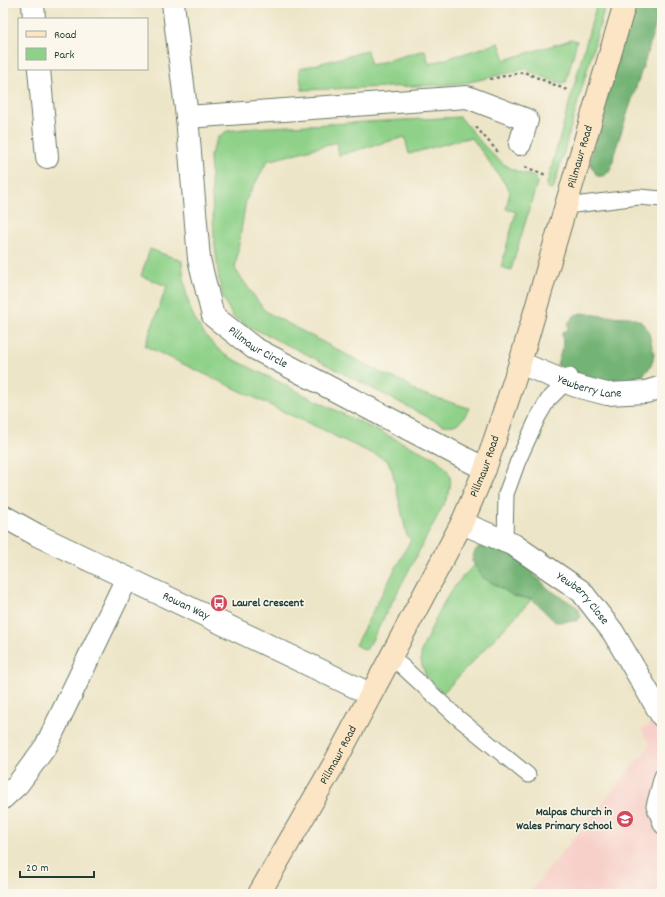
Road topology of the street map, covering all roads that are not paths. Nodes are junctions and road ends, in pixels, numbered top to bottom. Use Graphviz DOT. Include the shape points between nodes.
graph roads {
  1 [pos="33,3"];
  2 [pos="173,3"];
  3 [pos="624,3"];
  4 [pos="34,18"];
  5 [pos="39,70"];
  6 [pos="187,117"];
  7 [pos="511,150"];
  8 [pos="47,157"];
  9 [pos="662,199"];
  10 [pos="566,206"];
  11 [pos="520,363"];
  12 [pos="568,379"];
  13 [pos="662,386"];
  14 [pos="485,469"];
  15 [pos="3,516"];
  16 [pos="462,523"];
  17 [pos="505,542"];
  18 [pos="127,578"];
  19 [pos="391,656"];
  20 [pos="370,694"];
  21 [pos="662,716"];
  22 [pos="528,774"];
  23 [pos="662,776"];
  24 [pos="3,798"];
  25 [pos="662,826"];
  26 [pos="259,894"];
  1 -- 4 [label="street"];
  2 -- 6 [label="street, Pillmawr Circle"];
  3 -- 10 [label="street, Pillmawr Road"];
  5 -- 8 [label="street"];
  6 -- 7 [label="street" via="467,97 527,120"];
  6 -- 14 [label="street, Pillmawr Circle" via="199,259 213,316 254,348"];
  9 -- 10 [label="lane" via="639,197"];
  10 -- 11 [label="street, Pillmawr Road"];
  11 -- 12 [label="street, Yewberry Lane"];
  11 -- 14 [label="street, Pillmawr Road"];
  12 -- 13 [label="street, Yewberry Lane" via="576,386 607,394 646,392"];
  12 -- 17 [label="lane" via="548,400 518,461 506,494"];
  14 -- 16 [label="street, Pillmawr Road"];
  15 -- 18 [label="street, Rowan Way" via="38,536"];
  16 -- 17 [label="street, Yewberry Close"];
  16 -- 19 [label="street, Pillmawr Road"];
  17 -- 21 [label="street, Yewberry Close" via="514,545 581,591 613,632"];
  18 -- 20 [label="street, Rowan Way"];
  18 -- 24 [label="street" via="46,746 18,784"];
  19 -- 20 [label="street, Pillmawr Road"];
  19 -- 22 [label="lane" via="457,717"];
  20 -- 26 [label="street, Pillmawr Road" via="334,764"];
  23 -- 25 [label="lane" via="654,806"];
}
